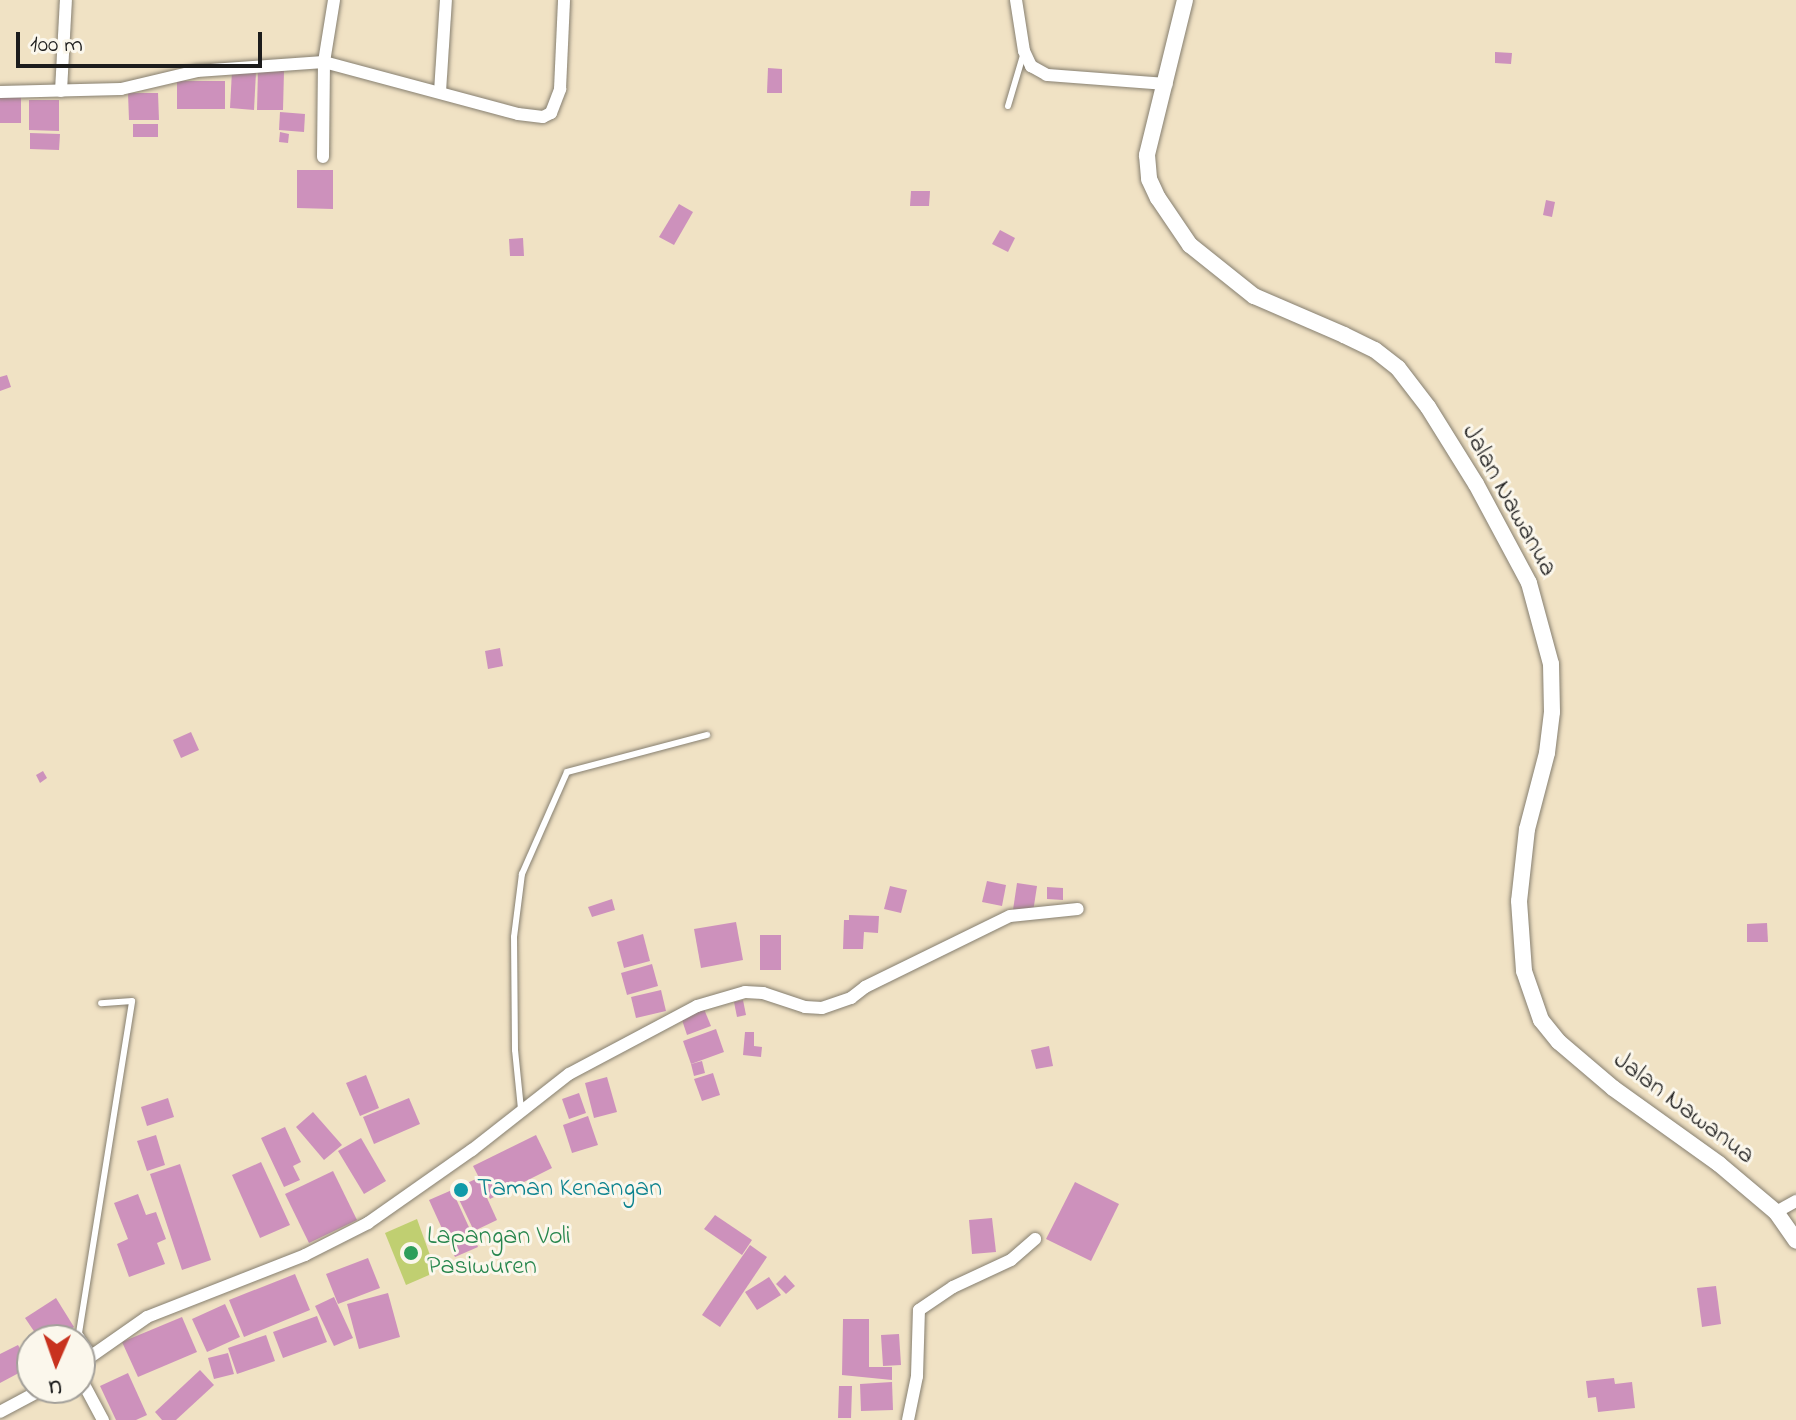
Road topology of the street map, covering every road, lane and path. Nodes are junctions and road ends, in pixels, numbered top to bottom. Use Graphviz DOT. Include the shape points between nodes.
graph roads {
  1 [pos="66,0"];
  2 [pos="334,0"];
  3 [pos="446,0"];
  4 [pos="564,0"];
  5 [pos="1016,0"];
  6 [pos="1185,0"];
  7 [pos="1024,51"];
  8 [pos="324,62"];
  9 [pos="1167,84"];
  10 [pos="61,91"];
  11 [pos="0,92"];
  12 [pos="440,92"];
  13 [pos="1008,106"];
  14 [pos="323,157"];
  15 [pos="707,735"];
  16 [pos="1078,909"];
  17 [pos="101,1003"];
  18 [pos="521,1109"];
  19 [pos="1796,1201"];
  20 [pos="1776,1212"];
  21 [pos="1035,1239"];
  22 [pos="1796,1241"];
  23 [pos="80,1324"];
  24 [pos="96,1352"];
  25 [pos="908,1420"];
  1 -- 10 [label="street"];
  2 -- 8 [label="street"];
  3 -- 12 [label="street"];
  4 -- 12 [label="street" via="560,89 551,113 518,114"];
  5 -- 7 [label="street"];
  6 -- 9 [label="street, Jalan Nawanua"];
  7 -- 9 [label="street" via="1031,66 1047,75"];
  7 -- 13 [label="lane"];
  8 -- 10 [label="street" via="212,69 121,89"];
  8 -- 12 [label="street"];
  8 -- 14 [label="street"];
  9 -- 20 [label="street, Jalan Nawanua" via="1147,155 1149,179 1190,245 1254,296 1375,350 1398,368 1468,471 1529,583 1551,664 1547,753 1527,829 1519,901 1524,971 1541,1020 1613,1088"];
  10 -- 11 [label="street"];
  15 -- 18 [label="lane" via="567,772 522,874 514,937"];
  16 -- 18 [label="street" via="1010,916 822,1008 745,992 697,1006 569,1074"];
  17 -- 23 [label="lane" via="132,1001"];
  18 -- 24 [label="street" via="368,1223 305,1255 147,1317"];
  19 -- 20 [label="street"];
  20 -- 22 [label="street, Jalan Nawanua"];
  21 -- 25 [label="street" via="1011,1260 940,1294 919,1310 917,1376"];
}
